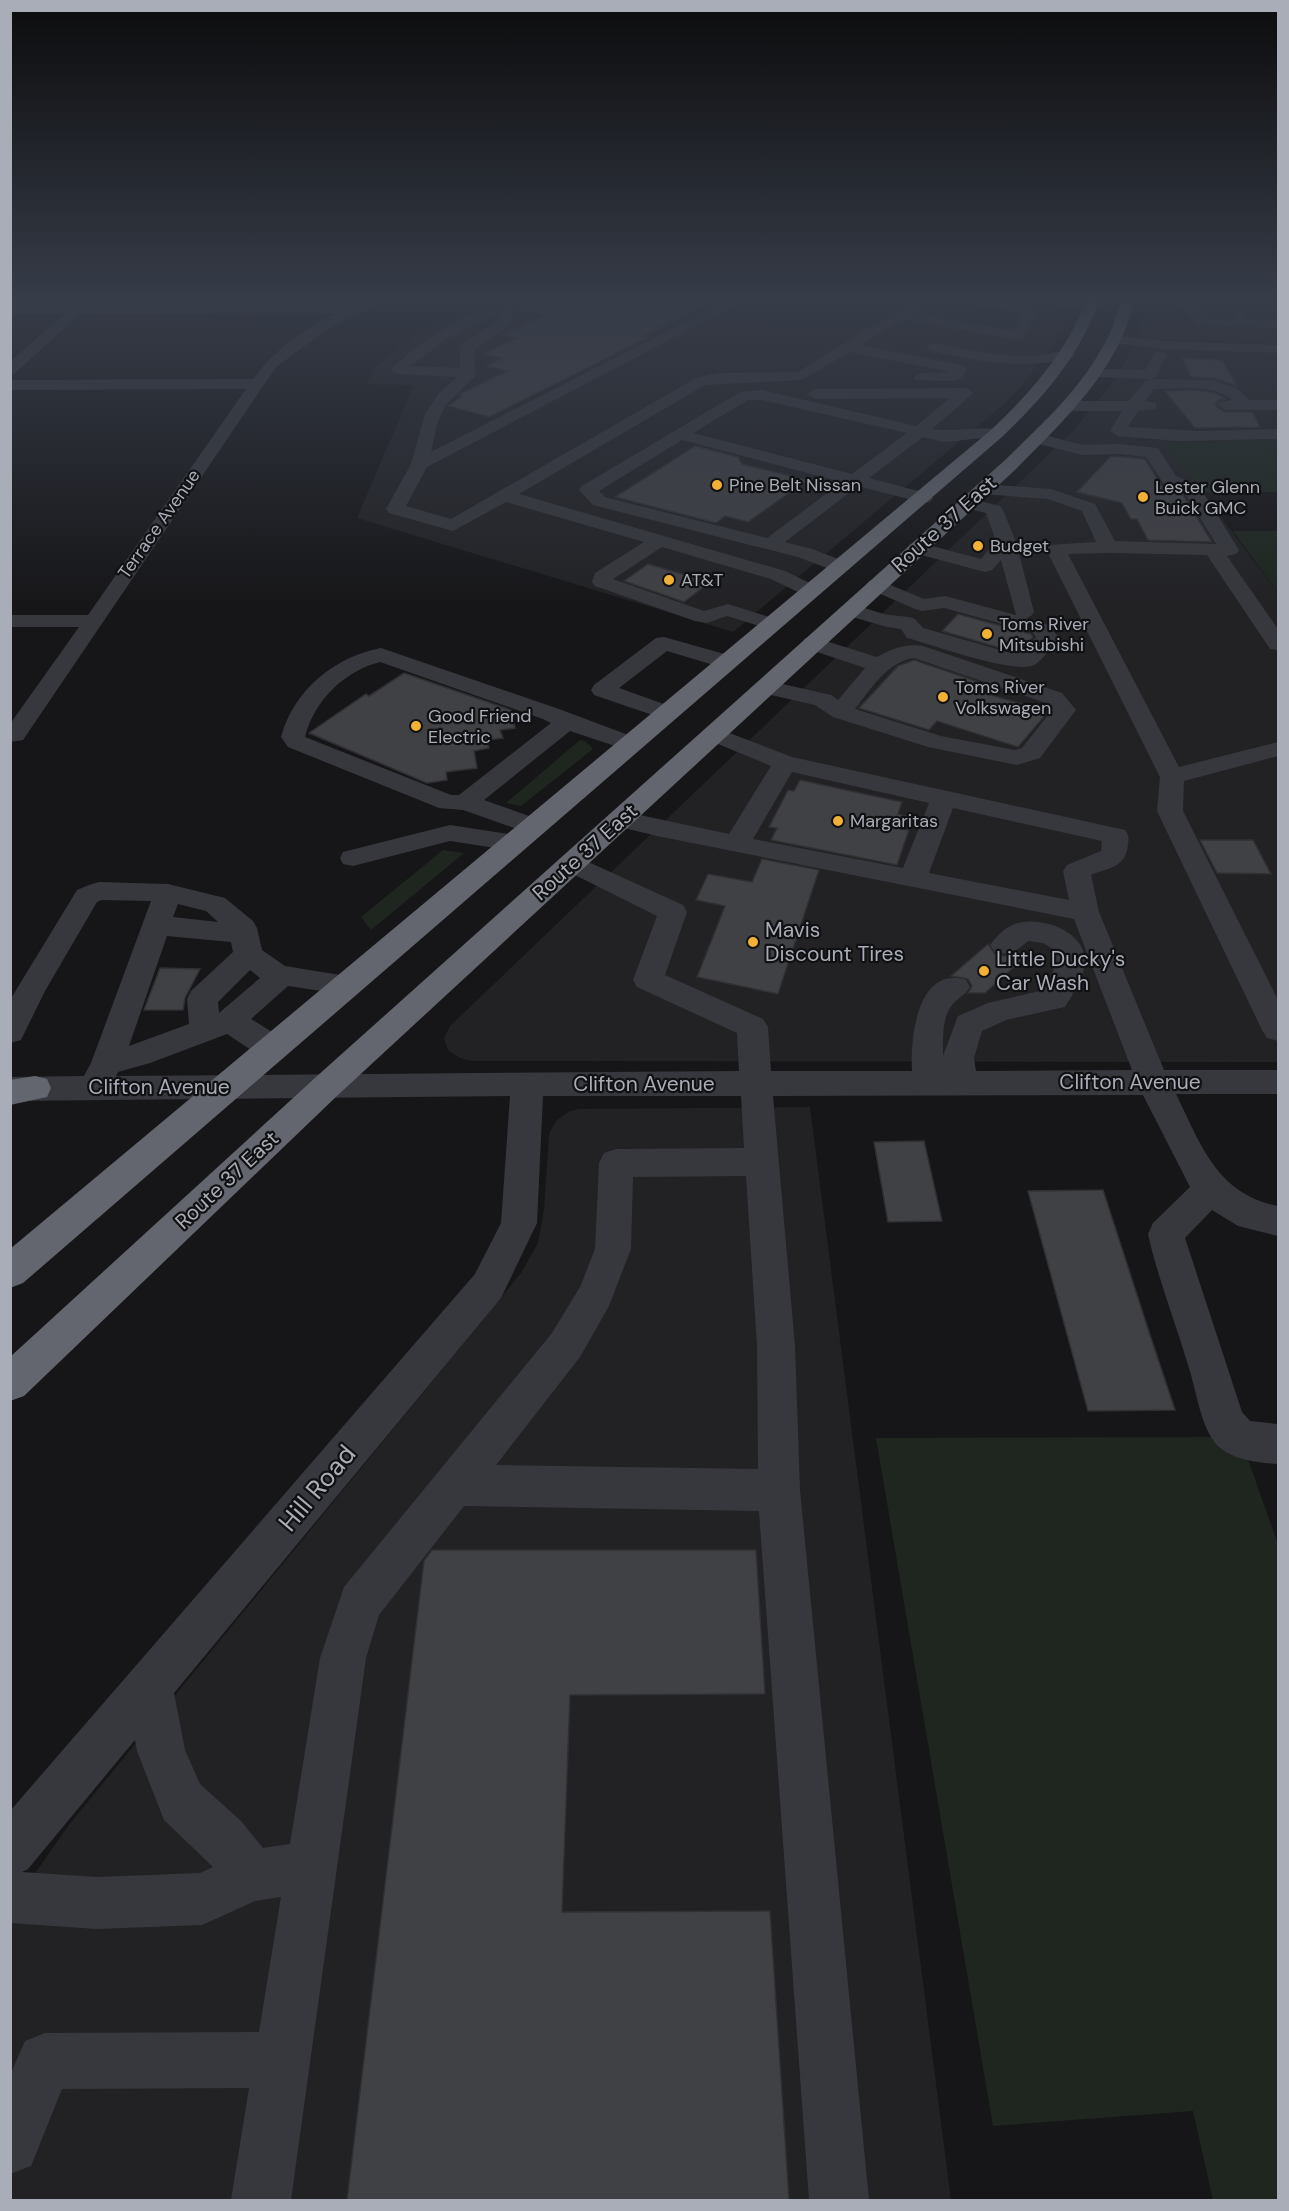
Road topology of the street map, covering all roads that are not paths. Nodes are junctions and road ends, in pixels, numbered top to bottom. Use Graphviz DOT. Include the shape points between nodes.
graph roads {
  1 [pos="244,401"];
  2 [pos="439,401"];
  3 [pos="542,401"];
  4 [pos="666,401"];
  5 [pos="735,401"];
  6 [pos="789,401"];
  7 [pos="955,401"];
  8 [pos="1028,401"];
  9 [pos="1071,401"];
  10 [pos="1097,401"];
  11 [pos="1137,401"];
  12 [pos="1242,401"];
  13 [pos="1167,405"];
  14 [pos="1212,405"];
  15 [pos="1246,405"];
  16 [pos="1278,405"];
  17 [pos="1133,406"];
  18 [pos="920,431"];
  19 [pos="997,433"];
  20 [pos="1278,434"];
  21 [pos="680,435"];
  22 [pos="1036,438"];
  23 [pos="1089,450"];
  24 [pos="420,464"];
  25 [pos="1064,479"];
  26 [pos="854,481"];
  27 [pos="503,495"];
  28 [pos="975,496"];
  29 [pos="924,498"];
  30 [pos="610,504"];
  31 [pos="587,520"];
  32 [pos="659,541"];
  33 [pos="1006,542"];
  34 [pos="771,544"];
  35 [pos="1108,547"];
  36 [pos="917,548"];
  37 [pos="1213,550"];
  38 [pos="839,566"];
  39 [pos="985,566"];
  40 [pos="1013,573"];
  41 [pos="876,585"];
  42 [pos="811,591"];
  43 [pos="922,605"];
  44 [pos="849,610"];
  45 [pos="1024,612"];
  46 [pos="10,621"];
  47 [pos="92,621"];
  48 [pos="908,623"];
  49 [pos="772,624"];
  50 [pos="813,643"];
  51 [pos="1278,644"];
  52 [pos="727,662"];
  53 [pos="879,665"];
  54 [pos="765,687"];
  55 [pos="841,712"];
  56 [pos="667,713"];
  57 [pos="567,722"];
  58 [pos="714,734"];
  59 [pos="13,735"];
  60 [pos="630,744"];
  61 [pos="1278,749"];
  62 [pos="785,763"];
  63 [pos="1172,777"];
  64 [pos="944,798"];
  65 [pos="466,802"];
  66 [pos="621,819"];
  67 [pos="524,835"];
  68 [pos="736,843"];
  69 [pos="353,858"];
  70 [pos="573,863"];
  71 [pos="912,878"];
  72 [pos="168,894"];
  73 [pos="1085,912"];
  74 [pos="157,925"];
  75 [pos="246,945"];
  76 [pos="1005,945"];
  77 [pos="280,977"];
  78 [pos="348,985"];
  79 [pos="955,987"];
  80 [pos="217,1025"];
  81 [pos="1278,1030"];
  82 [pos="10,1032"];
  83 [pos="274,1048"];
  84 [pos="101,1075"];
  85 [pos="1153,1082"];
  86 [pos="1278,1082"];
  87 [pos="756,1083"];
  88 [pos="929,1083"];
  89 [pos="962,1083"];
  90 [pos="527,1084"];
  91 [pos="327,1086"];
  92 [pos="225,1088"];
  93 [pos="19,1090"];
  94 [pos="762,1162"];
  95 [pos="1212,1187"];
  96 [pos="1278,1221"];
  97 [pos="25,1251"];
  98 [pos="10,1272"];
  99 [pos="10,1383"];
  100 [pos="1278,1444"];
  101 [pos="454,1485"];
  102 [pos="779,1490"];
  103 [pos="149,1685"];
  104 [pos="10,1851"];
  105 [pos="312,1866"];
  106 [pos="252,1876"];
  107 [pos="10,1897"];
  108 [pos="283,2060"];
  109 [pos="10,2145"];
  110 [pos="261,2200"];
  111 [pos="839,2200"];
  1 -- 47 [label="street, Terrace Avenue"];
  2 -- 24 [label="street"];
  3 -- 24 [label="street"];
  4 -- 27 [label="street"];
  5 -- 21 [label="street"];
  6 -- 18 [label="street"];
  7 -- 18 [label="street"];
  8 -- 19 [label="highway, Route 37 East"];
  9 -- 22 [label="highway, Route 37 East"];
  10 -- 17 [label="street"];
  11 -- 17 [label="street"];
  12 -- 15 [label="street"];
  13 -- 17 [label="street"];
  14 -- 15 [label="street"];
  15 -- 16 [label="street"];
  17 -- 20 [label="street" via="1118,430 1187,437"];
  18 -- 19 [label="street" via="944,436"];
  18 -- 26 [label="street"];
  19 -- 29 [label="highway, Route 37 East"];
  21 -- 26 [label="street"];
  21 -- 30 [label="street" via="588,490 598,501"];
  22 -- 23 [label="street"];
  22 -- 28 [label="highway, Route 37 East"];
  23 -- 25 [label="street"];
  23 -- 37 [label="street" via="1152,452 1170,480 1192,489 1229,550"];
  24 -- 27 [label="street" via="395,509 453,525"];
  25 -- 28 [label="street"];
  25 -- 35 [label="street" via="1089,508"];
  26 -- 29 [label="street"];
  26 -- 34 [label="street"];
  27 -- 31 [label="street"];
  28 -- 33 [label="street" via="994,510"];
  28 -- 36 [label="highway, Route 37 East"];
  29 -- 38 [label="highway, Route 37 East"];
  30 -- 31 [label="street"];
  30 -- 34 [label="street"];
  31 -- 32 [label="street"];
  32 -- 42 [label="street" via="778,575"];
  32 -- 49 [label="street" via="602,577 602,582 702,617 728,610"];
  33 -- 39 [label="street"];
  33 -- 40 [label="street"];
  34 -- 38 [label="street"];
  35 -- 37 [label="street"];
  35 -- 63 [label="street" via="1056,549"];
  36 -- 39 [label="street"];
  36 -- 41 [label="highway, Route 37 East"];
  37 -- 51 [label="street"];
  38 -- 42 [label="highway, Route 37 East"];
  39 -- 40 [label="street"];
  40 -- 45 [label="street"];
  41 -- 43 [label="street"];
  41 -- 44 [label="highway, Route 37 East"];
  42 -- 49 [label="highway, Route 37 East"];
  43 -- 48 [label="street"];
  43 -- 48 [label="street" via="945,602 1039,628 1048,637 1027,660 1010,660 915,633"];
  44 -- 48 [label="street"];
  44 -- 50 [label="highway, Route 37 East"];
  46 -- 47 [label="street"];
  47 -- 59 [label="street, Terrace Avenue"];
  49 -- 52 [label="highway, Route 37 East"];
  50 -- 53 [label="street"];
  50 -- 54 [label="highway, Route 37 East"];
  52 -- 56 [label="highway, Route 37 East"];
  52 -- 56 [label="street" via="664,643 602,690"];
  53 -- 55 [label="street"];
  53 -- 55 [label="street" via="899,652 915,651 1054,698 1064,710 1031,753 1017,758 936,742"];
  54 -- 55 [label="street" via="823,700"];
  54 -- 58 [label="highway, Route 37 East"];
  56 -- 60 [label="highway, Route 37 East"];
  57 -- 60 [label="street"];
  57 -- 65 [label="street"];
  57 -- 65 [label="street" via="381,654 331,677 295,727 296,742 448,803"];
  58 -- 62 [label="street"];
  58 -- 66 [label="highway, Route 37 East"];
  60 -- 67 [label="highway, Route 37 East"];
  61 -- 63 [label="street"];
  62 -- 64 [label="street"];
  62 -- 68 [label="street"];
  63 -- 81 [label="street" via="1170,811"];
  64 -- 71 [label="street"];
  64 -- 73 [label="street" via="1116,836 1114,856 1077,871"];
  65 -- 67 [label="street"];
  66 -- 68 [label="street"];
  66 -- 70 [label="highway, Route 37 East"];
  67 -- 69 [label="street" via="450,833"];
  67 -- 78 [label="highway, Route 37 East"];
  68 -- 71 [label="street"];
  70 -- 87 [label="street" via="673,912 648,980 752,1027"];
  70 -- 91 [label="highway, Route 37 East"];
  71 -- 73 [label="street"];
  72 -- 74 [label="street"];
  72 -- 75 [label="street" via="215,904 243,928"];
  72 -- 82 [label="street" via="117,890 87,896"];
  73 -- 85 [label="street"];
  74 -- 75 [label="street"];
  74 -- 84 [label="street"];
  75 -- 77 [label="street"];
  75 -- 80 [label="street" via="202,999"];
  76 -- 89 [label="street" via="1022,931 1041,931 1064,941 1070,954 1067,979 1054,999 999,1011 969,1024 958,1058"];
  77 -- 78 [label="street"];
  77 -- 80 [label="street"];
  78 -- 83 [label="highway, Route 37 East"];
  79 -- 88 [label="street" via="938,1000 930,1023 926,1061"];
  80 -- 83 [label="street"];
  80 -- 84 [label="street" via="139,1055"];
  83 -- 92 [label="highway, Route 37 East"];
  84 -- 92 [label="street, Clifton Avenue"];
  84 -- 93 [label="street, Clifton Avenue"];
  85 -- 86 [label="street, Clifton Avenue"];
  85 -- 89 [label="street, Clifton Avenue"];
  85 -- 95 [label="street" via="1198,1172"];
  87 -- 88 [label="street, Clifton Avenue"];
  87 -- 90 [label="street, Clifton Avenue"];
  87 -- 94 [label="street"];
  88 -- 89 [label="street, Clifton Avenue"];
  90 -- 91 [label="street, Clifton Avenue"];
  90 -- 103 [label="street, Hill Road" via="519,1223 488,1286"];
  91 -- 92 [label="street, Clifton Avenue"];
  91 -- 99 [label="highway, Route 37 East"];
  92 -- 97 [label="highway, Route 37 East"];
  94 -- 101 [label="street" via="616,1163 613,1249 596,1294 566,1345"];
  94 -- 102 [label="street" via="776,1346"];
  95 -- 96 [label="street" via="1221,1198 1251,1216"];
  95 -- 100 [label="street" via="1166,1234 1171,1258 1232,1433 1248,1441"];
  97 -- 98 [label="highway, Route 37 East"];
  101 -- 102 [label="street"];
  101 -- 105 [label="street" via="360,1603 343,1658"];
  102 -- 111 [label="street"];
  103 -- 104 [label="street, Hill Road"];
  103 -- 106 [label="street" via="161,1751 182,1802 224,1839"];
  105 -- 106 [label="street"];
  105 -- 108 [label="street"];
  106 -- 107 [label="street" via="202,1899 97,1903"];
  108 -- 109 [label="street" via="45,2061"];
  108 -- 110 [label="street"];
}
